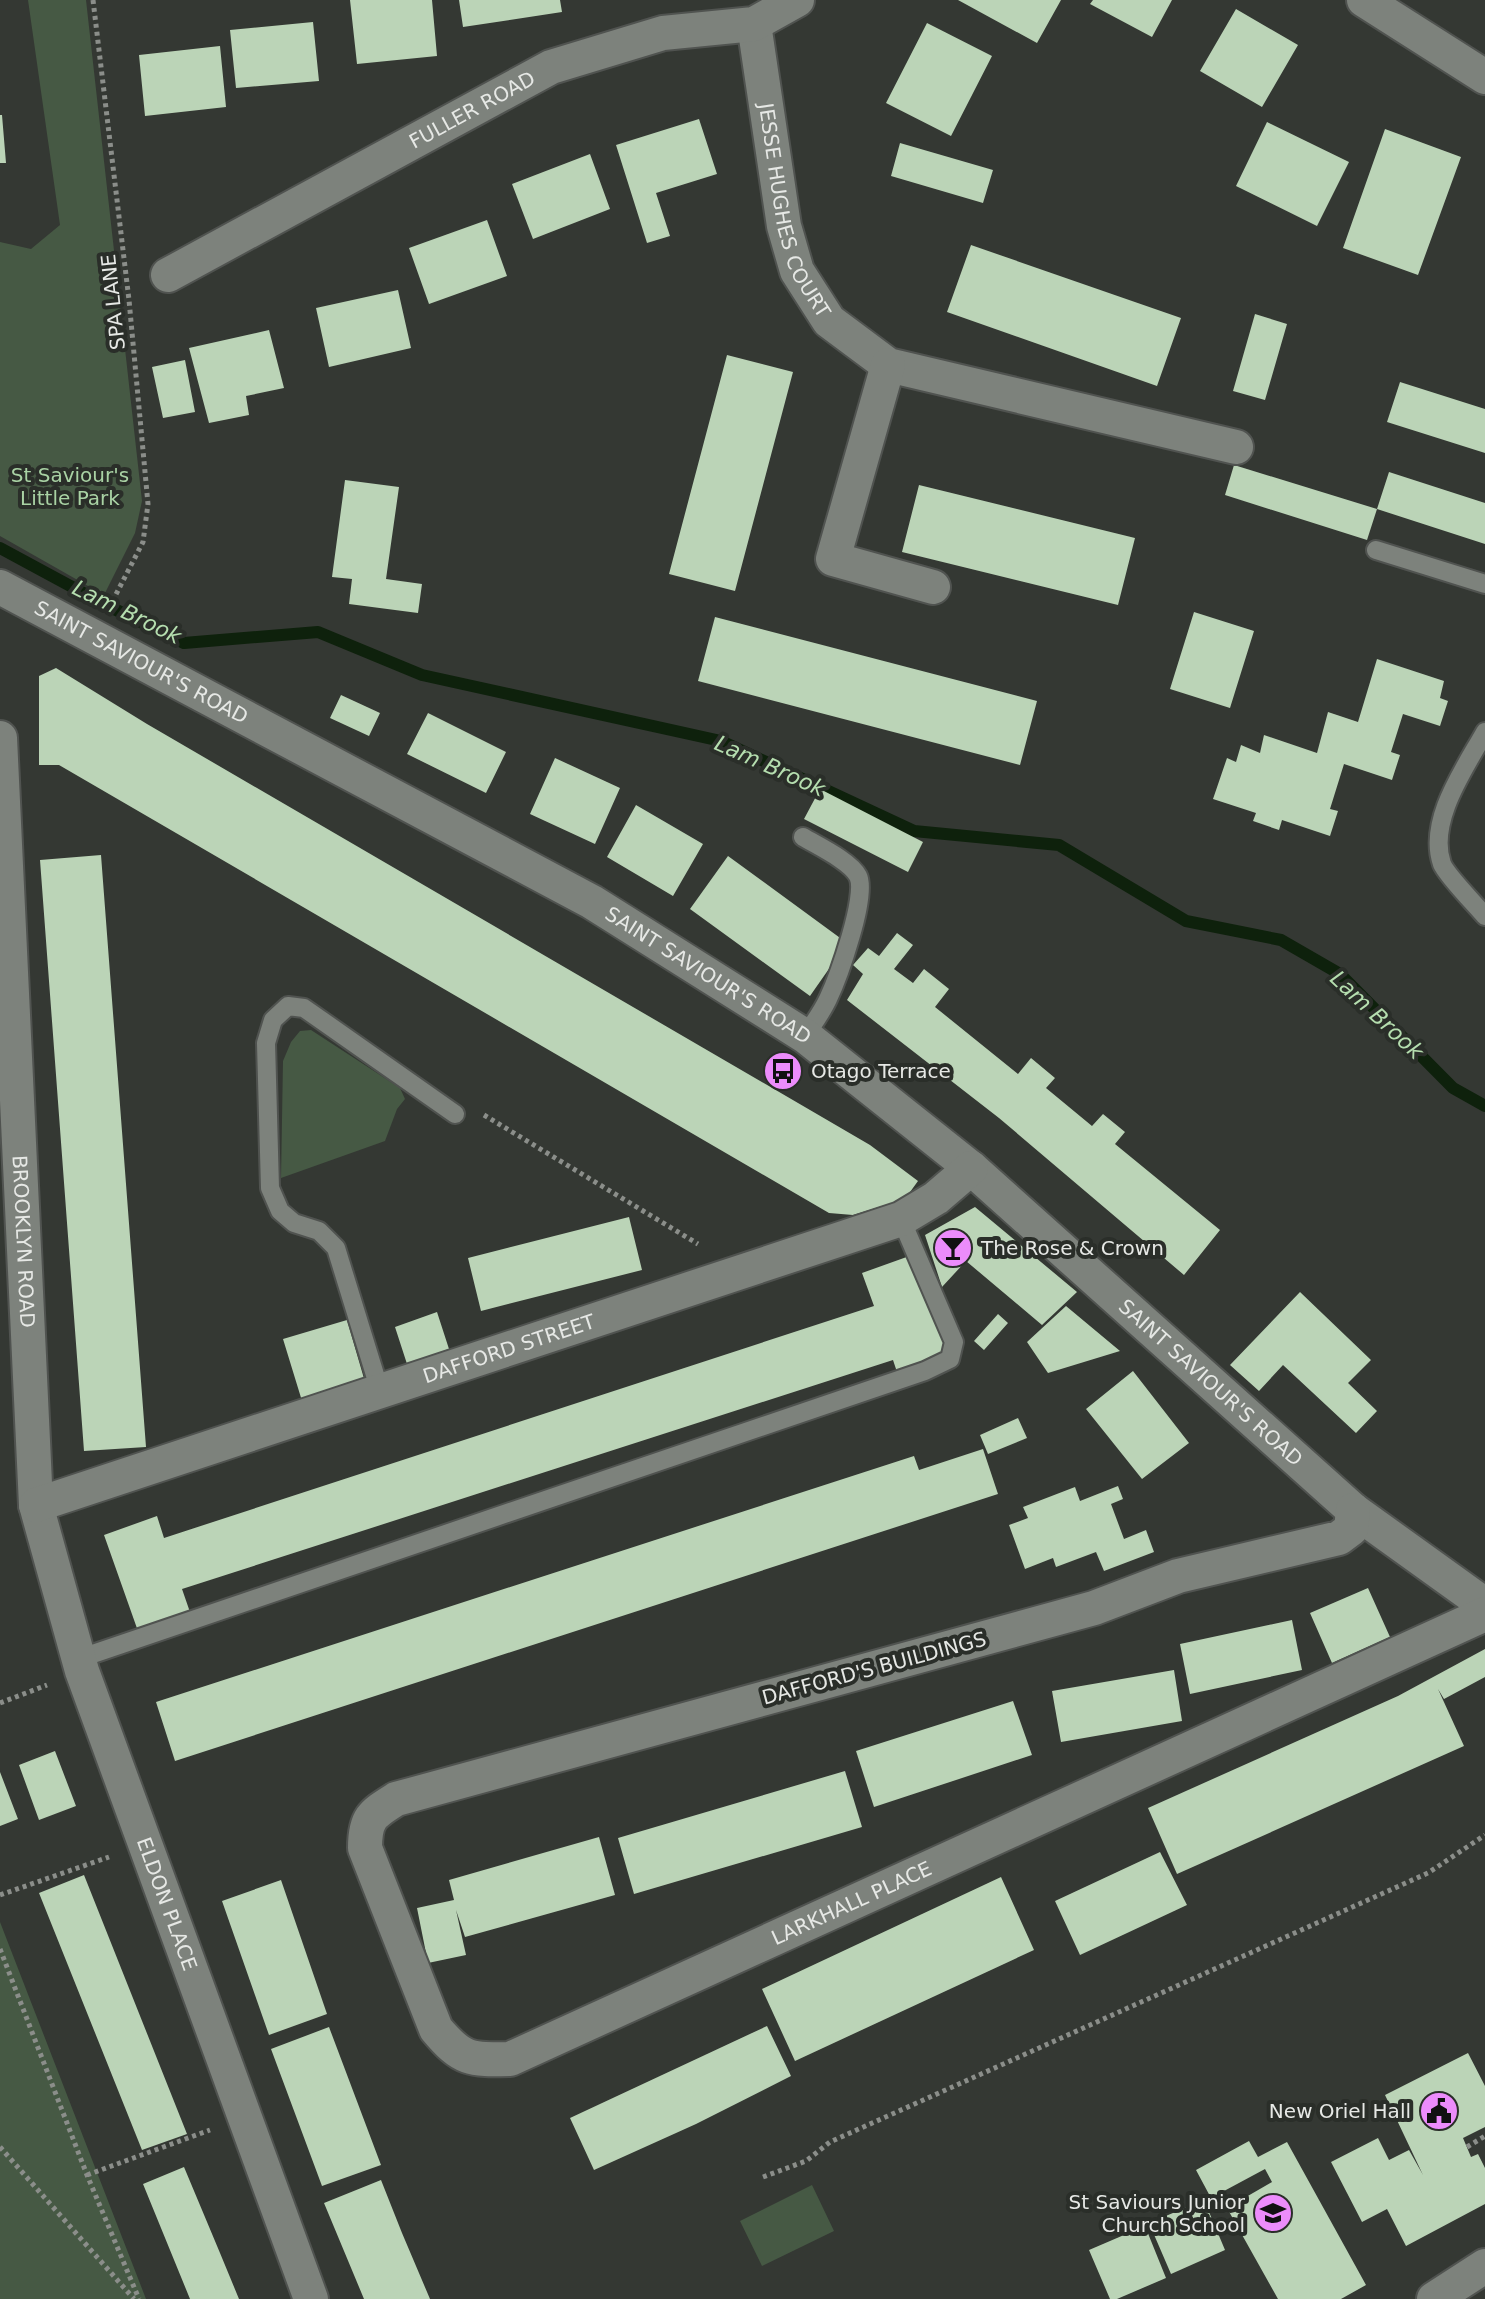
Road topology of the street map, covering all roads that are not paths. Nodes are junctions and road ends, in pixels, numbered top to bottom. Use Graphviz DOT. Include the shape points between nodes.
graph roads {
  1 [pos="797,0"];
  2 [pos="1364,0"];
  3 [pos="754,24"];
  4 [pos="1485,77"];
  5 [pos="168,275"];
  6 [pos="888,365"];
  7 [pos="1236,447"];
  8 [pos="1376,550"];
  9 [pos="1485,584"];
  10 [pos="0,587"];
  11 [pos="933,587"];
  12 [pos="1485,732"];
  13 [pos="0,738"];
  14 [pos="803,837"];
  15 [pos="1485,916"];
  16 [pos="805,1036"];
  17 [pos="452,1112"];
  18 [pos="971,1168"];
  19 [pos="901,1219"];
  20 [pos="380,1391"];
  21 [pos="36,1505"];
  22 [pos="1353,1510"];
  23 [pos="1485,1605"];
  24 [pos="1485,1614"];
  25 [pos="80,1665"];
  26 [pos="378,1810"];
  27 [pos="1485,2266"];
  28 [pos="311,2299"];
  29 [pos="1434,2299"];
  1 -- 3 [label="street, FULLER ROAD"];
  2 -- 4 [label="street"];
  3 -- 5 [label="street, FULLER ROAD" via="663,33 551,67"];
  3 -- 6 [label="street, JESSE HUGHES COURT" via="784,226 797,271 829,321"];
  6 -- 7 [label="street, JESSE HUGHES COURT"];
  6 -- 11 [label="street" via="833,559"];
  8 -- 9 [label="lane"];
  10 -- 16 [label="street, SAINT SAVIOUR'S ROAD" via="592,902"];
  12 -- 15 [label="lane" via="1451,791 1438,835 1442,865"];
  13 -- 21 [label="street, BROOKLYN ROAD"];
  14 -- 16 [label="lane" via="854,869 862,895 836,980"];
  16 -- 18 [label="street, SAINT SAVIOUR'S ROAD"];
  17 -- 20 [label="lane" via="304,1008 288,1006 273,1020 266,1043 270,1188 280,1211 294,1223 319,1231 336,1248"];
  18 -- 19 [label="street, DAFFORD STREET"];
  18 -- 22 [label="street, SAINT SAVIOUR'S ROAD"];
  19 -- 20 [label="street, DAFFORD STREET"];
  19 -- 25 [label="lane" via="954,1342 950,1359"];
  20 -- 21 [label="street, DAFFORD STREET"];
  21 -- 25 [label="street, ELDON PLACE"];
  22 -- 23 [label="street, SAINT SAVIOUR'S ROAD"];
  22 -- 26 [label="street, DAFFORD'S BUILDINGS" via="1351,1529 1339,1538 1178,1576 1094,1608 396,1799"];
  24 -- 26 [label="street, LARKHALL PLACE" via="510,2059 480,2060 456,2053 436,2029 365,1848 365,1827"];
  25 -- 28 [label="street, ELDON PLACE"];
  27 -- 29 [label="street"];
}
